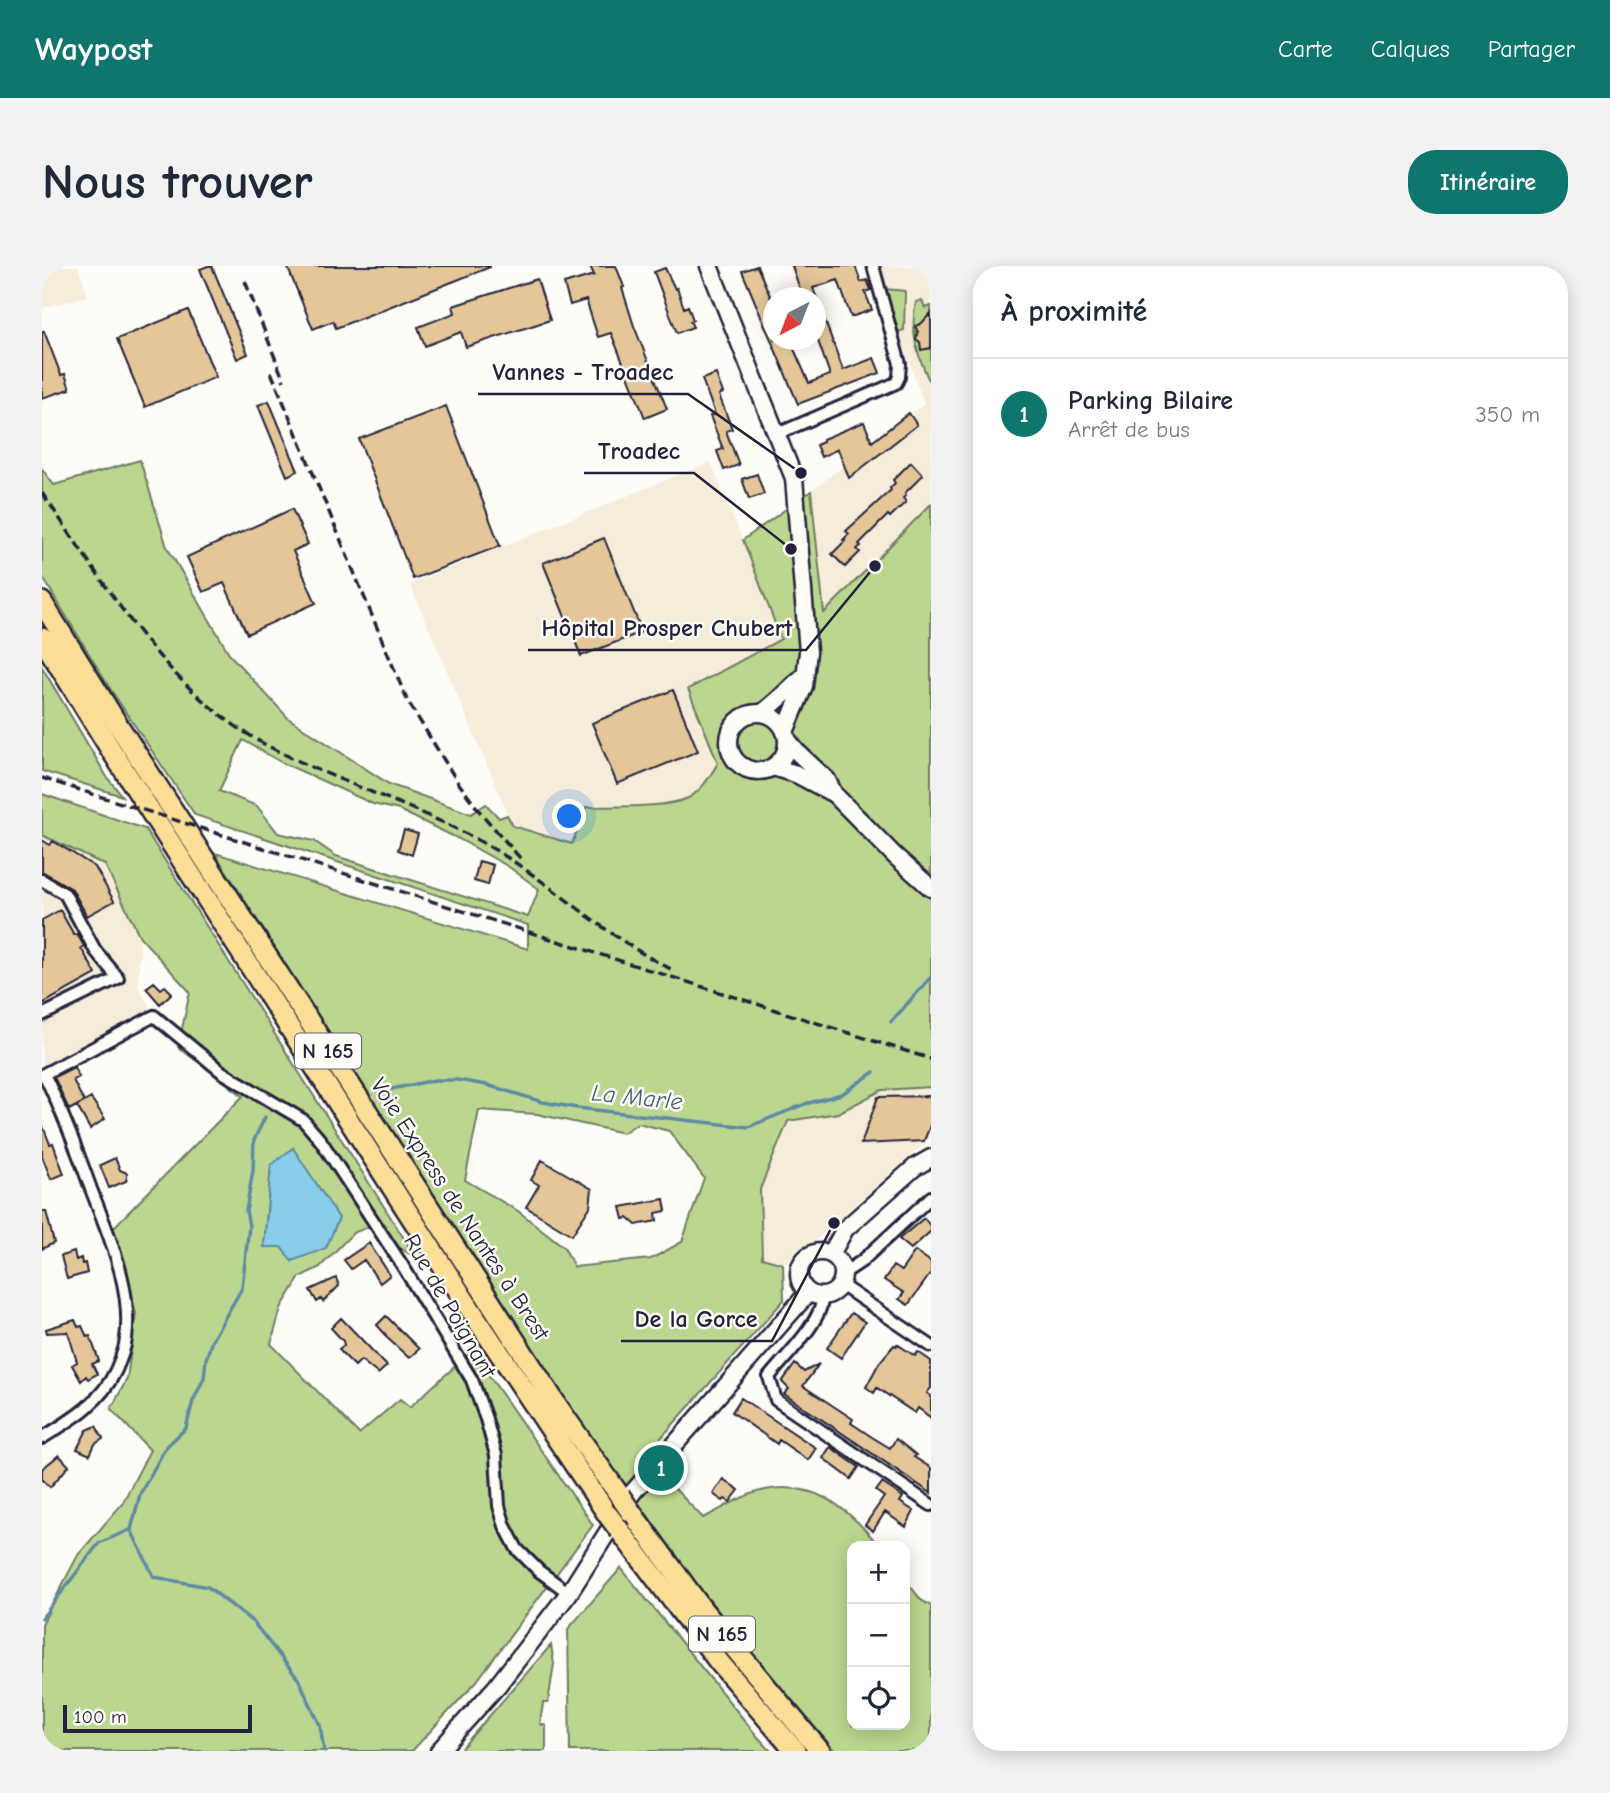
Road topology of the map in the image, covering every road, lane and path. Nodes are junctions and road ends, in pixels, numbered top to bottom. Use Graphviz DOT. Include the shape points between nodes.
graph roads {
  1 [pos="709,266"];
  2 [pos="873,266"];
  3 [pos="777,434"];
  4 [pos="42,602"];
  5 [pos="42,638"];
  6 [pos="804,676"];
  7 [pos="762,713"];
  8 [pos="786,735"];
  9 [pos="773,767"];
  10 [pos="834,794"];
  11 [pos="42,880"];
  12 [pos="931,888"];
  13 [pos="42,1015"];
  14 [pos="43,1075"];
  15 [pos="931,1142"];
  16 [pos="931,1158"];
  17 [pos="915,1167"];
  18 [pos="931,1197"];
  19 [pos="831,1254"];
  20 [pos="842,1279"];
  21 [pos="815,1295"];
  22 [pos="931,1346"];
  23 [pos="42,1438"];
  24 [pos="931,1505"];
  25 [pos="569,1593"];
  26 [pos="439,1751"];
  27 [pos="794,1751"];
  28 [pos="820,1751"];
  1 -- 3 [label="street"];
  2 -- 3 [label="street" via="900,364 896,383"];
  3 -- 6 [label="street" via="796,493 808,652"];
  4 -- 28 [label="highway, Voie Express de Nantes à Brest / N 165" via="558,1407 717,1628"];
  5 -- 27 [label="highway, Voie Express de Nantes à Brest / N 165" via="468,1306 614,1523"];
  6 -- 7 [label="street"];
  6 -- 8 [label="street"];
  7 -- 8 [label="street" via="776,718"];
  7 -- 9 [label="street" via="748,714 731,729 731,753 748,769"];
  8 -- 9 [label="street" via="784,755"];
  8 -- 10 [label="street"];
  9 -- 10 [label="street"];
  10 -- 12 [label="street"];
  11 -- 13 [label="street" via="65,894 94,950 117,978"];
  14 -- 23 [label="street" via="118,1262 126,1340 116,1371 99,1397"];
  14 -- 25 [label="street, Rue de Poignant" via="153,1016 222,1072 303,1120 363,1205 472,1380 496,1455 499,1506 517,1549"];
  15 -- 17 [label="street"];
  16 -- 17 [label="street"];
  17 -- 19 [label="street" via="845,1229"];
  18 -- 20 [label="street"];
  19 -- 20 [label="street" via="839,1261"];
  19 -- 21 [label="street" via="810,1255 800,1264 801,1285"];
  20 -- 21 [label="street" via="834,1293"];
  20 -- 22 [label="street"];
  21 -- 24 [label="street" via="822,1305 816,1318 769,1377 776,1400"];
  21 -- 25 [label="street" via="633,1492"];
  25 -- 26 [label="street"];
}
